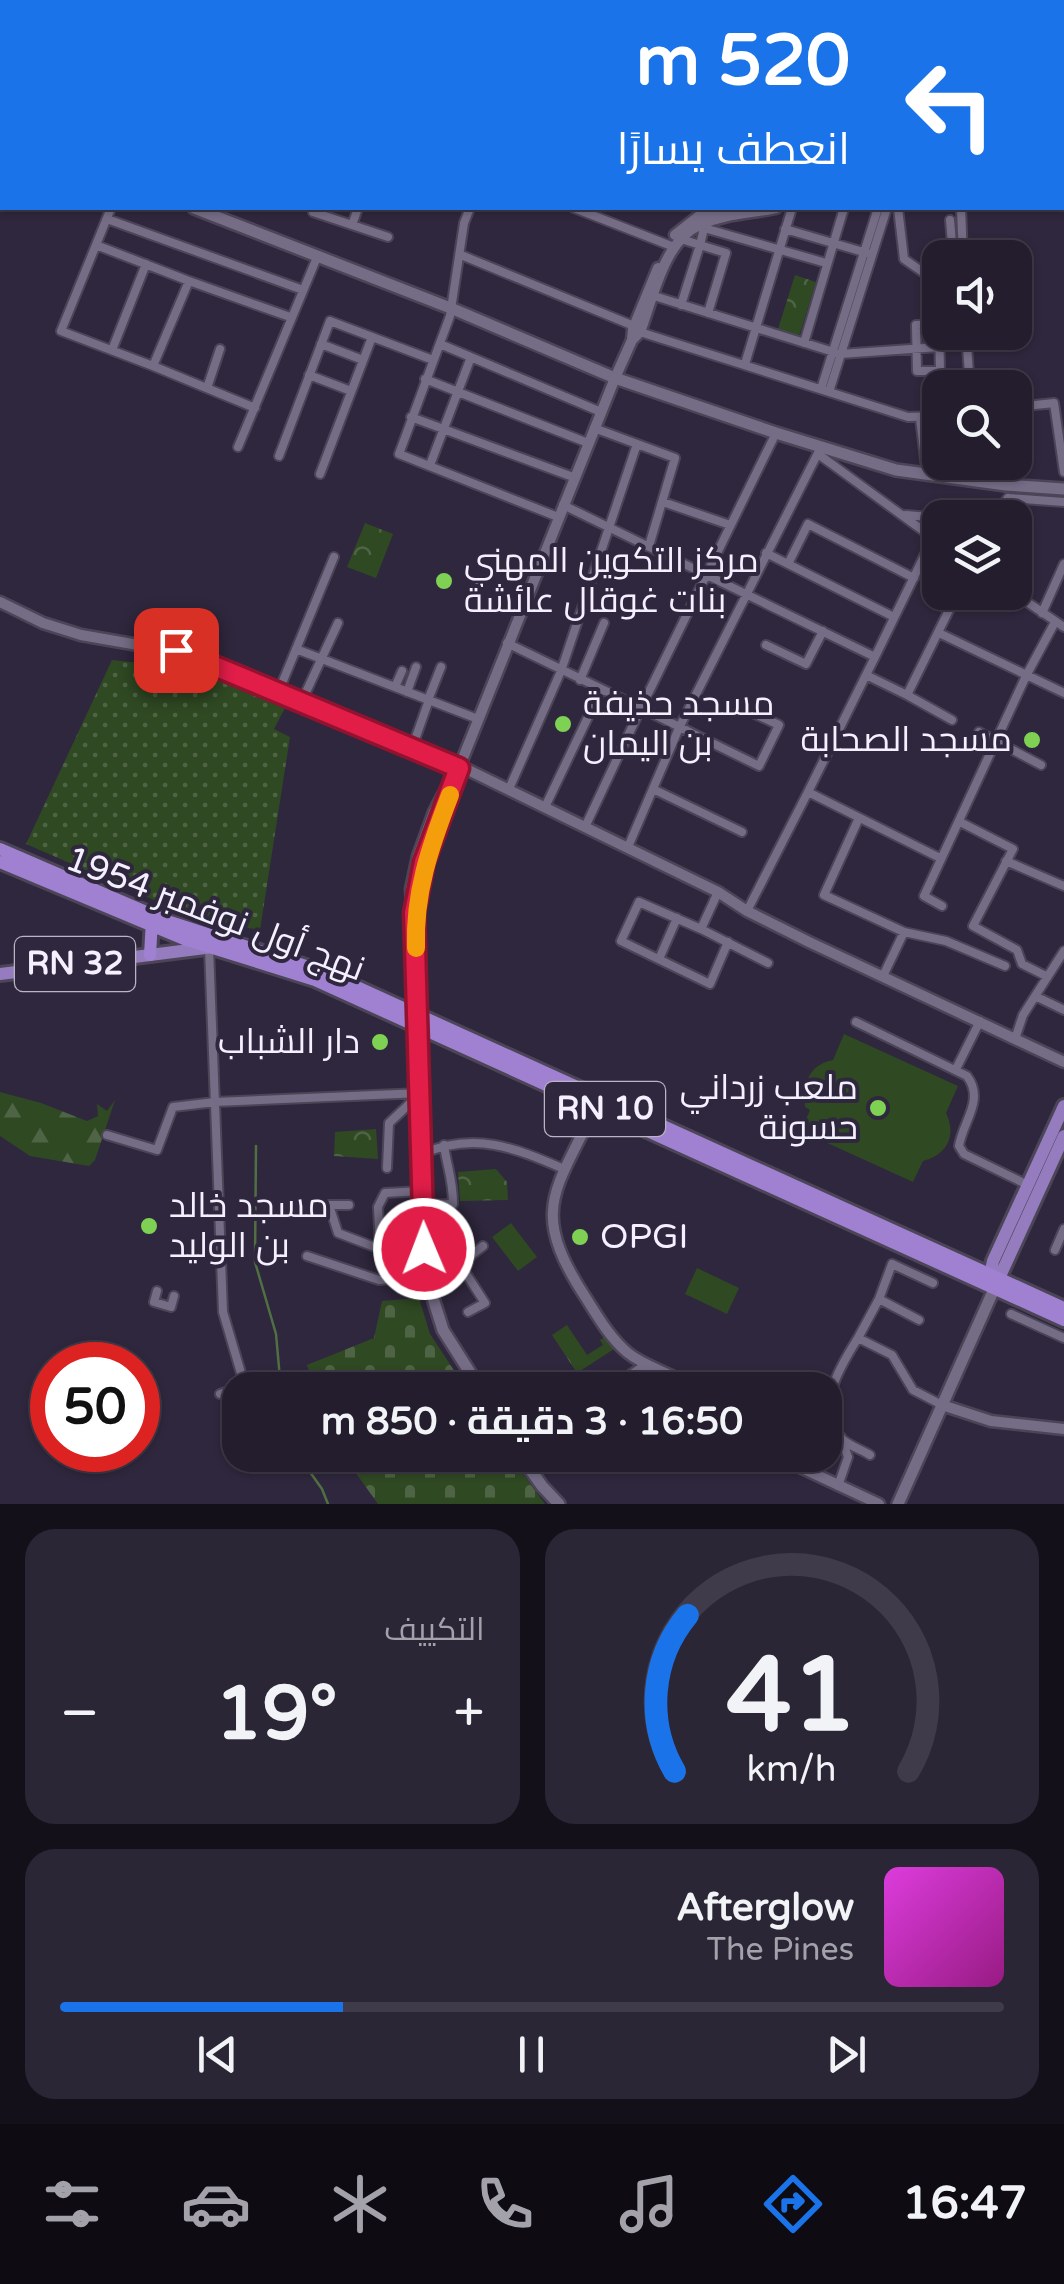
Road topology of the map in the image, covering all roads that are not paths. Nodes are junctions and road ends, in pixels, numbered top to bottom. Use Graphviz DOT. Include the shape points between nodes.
graph roads {
  1 [pos="109,210"];
  2 [pos="357,210"];
  3 [pos="469,210"];
  4 [pos="583,210"];
  5 [pos="737,210"];
  6 [pos="766,210"];
  7 [pos="791,210"];
  8 [pos="843,210"];
  9 [pos="878,210"];
  10 [pos="886,210"];
  11 [pos="898,210"];
  12 [pos="960,210"];
  13 [pos="218,212"];
  14 [pos="313,212"];
  15 [pos="106,218"];
  16 [pos="950,220"];
  17 [pos="705,222"];
  18 [pos="352,225"];
  19 [pos="785,228"];
  20 [pos="388,237"];
  21 [pos="952,240"];
  22 [pos="961,240"];
  23 [pos="674,242"];
  24 [pos="833,243"];
  25 [pos="96,245"];
  26 [pos="700,245"];
  27 [pos="779,250"];
  28 [pos="868,254"];
  29 [pos="318,255"];
  30 [pos="461,255"];
  31 [pos="826,263"];
  32 [pos="146,264"];
  33 [pos="922,272"];
  34 [pos="190,280"];
  35 [pos="302,290"];
  36 [pos="650,295"];
  37 [pos="682,304"];
  38 [pos="452,309"];
  39 [pos="708,313"];
  40 [pos="290,318"];
  41 [pos="922,325"];
  42 [pos="756,328"];
  43 [pos="636,333"];
  44 [pos="372,337"];
  45 [pos="804,343"];
  46 [pos="321,344"];
  47 [pos="440,344"];
  48 [pos="917,347"];
  49 [pos="922,347"];
  50 [pos="112,350"];
  51 [pos="220,350"];
  52 [pos="939,350"];
  53 [pos="836,353"];
  54 [pos="471,357"];
  55 [pos="363,360"];
  56 [pos="433,360"];
  57 [pos="745,364"];
  58 [pos="153,366"];
  59 [pos="308,375"];
  60 [pos="615,378"];
  61 [pos="425,379"];
  62 [pos="207,388"];
  63 [pos="825,390"];
  64 [pos="351,391"];
  65 [pos="458,392"];
  66 [pos="1032,405"];
  67 [pos="255,408"];
  68 [pos="601,412"];
  69 [pos="411,417"];
  70 [pos="920,418"];
  71 [pos="594,428"];
  72 [pos="444,430"];
  73 [pos="776,433"];
  74 [pos="922,437"];
  75 [pos="588,443"];
  76 [pos="638,444"];
  77 [pos="238,447"];
  78 [pos="819,450"];
  79 [pos="279,456"];
  80 [pos="430,465"];
  81 [pos="1064,472"];
  82 [pos="320,474"];
  83 [pos="922,474"];
  84 [pos="573,478"];
  85 [pos="954,480"];
  86 [pos="1007,480"];
  87 [pos="1064,489"];
  88 [pos="1009,490"];
  89 [pos="1003,500"];
  90 [pos="663,502"];
  91 [pos="1064,502"];
  92 [pos="563,505"];
  93 [pos="901,515"];
  94 [pos="558,517"];
  95 [pos="922,517"];
  96 [pos="730,525"];
  97 [pos="609,528"];
  98 [pos="922,530"];
  99 [pos="648,546"];
  100 [pos="766,553"];
  101 [pos="334,557"];
  102 [pos="788,564"];
  103 [pos="1064,564"];
  104 [pos="922,565"];
  105 [pos="708,574"];
  106 [pos="914,578"];
  107 [pos="746,592"];
  108 [pos="0,602"];
  109 [pos="1032,606"];
  110 [pos="950,610"];
  111 [pos="1042,613"];
  112 [pos="894,617"];
  113 [pos="1054,622"];
  114 [pos="338,623"];
  115 [pos="604,623"];
  116 [pos="1064,627"];
  117 [pos="823,632"];
  118 [pos="939,633"];
  119 [pos="507,643"];
  120 [pos="766,645"];
  121 [pos="296,649"];
  122 [pos="875,657"];
  123 [pos="321,659"];
  124 [pos="440,667"];
  125 [pos="416,668"];
  126 [pos="402,671"];
  127 [pos="561,671"];
  128 [pos="866,674"];
  129 [pos="1026,676"];
  130 [pos="580,680"];
  131 [pos="395,687"];
  132 [pos="601,690"];
  133 [pos="407,692"];
  134 [pos="278,693"];
  135 [pos="1064,693"];
  136 [pos="908,696"];
  137 [pos="429,700"];
  138 [pos="302,702"];
  139 [pos="740,707"];
  140 [pos="641,708"];
  141 [pos="478,719"];
  142 [pos="952,720"];
  143 [pos="680,728"];
  144 [pos="980,732"];
  145 [pos="996,742"];
  146 [pos="412,748"];
  147 [pos="1042,765"];
  148 [pos="459,767"];
  149 [pos="653,788"];
  150 [pos="510,789"];
  151 [pos="808,792"];
  152 [pos="545,807"];
  153 [pos="859,818"];
  154 [pos="960,822"];
  155 [pos="585,827"];
  156 [pos="742,832"];
  157 [pos="628,847"];
  158 [pos="0,849"];
  159 [pos="940,858"];
  160 [pos="1006,861"];
  161 [pos="0,862"];
  162 [pos="1064,886"];
  163 [pos="718,892"];
  164 [pos="942,906"];
  165 [pos="747,911"];
  166 [pos="677,918"];
  167 [pos="147,921"];
  168 [pos="701,929"];
  169 [pos="904,932"];
  170 [pos="225,942"];
  171 [pos="728,942"];
  172 [pos="209,948"];
  173 [pos="151,951"];
  174 [pos="1064,951"];
  175 [pos="659,959"];
  176 [pos="768,963"];
  177 [pos="1005,966"];
  178 [pos="0,974"];
  179 [pos="883,976"];
  180 [pos="1046,976"];
  181 [pos="1035,996"];
  182 [pos="1064,1010"];
  183 [pos="419,1020"];
  184 [pos="980,1021"];
  185 [pos="856,1022"];
  186 [pos="1015,1039"];
  187 [pos="1064,1062"];
  188 [pos="956,1069"];
  189 [pos="531,1071"];
  190 [pos="420,1092"];
  191 [pos="214,1102"];
  192 [pos="596,1105"];
  193 [pos="1064,1106"];
  194 [pos="107,1135"];
  195 [pos="1064,1136"];
  196 [pos="679,1138"];
  197 [pos="444,1144"];
  198 [pos="422,1154"];
  199 [pos="386,1168"];
  200 [pos="564,1169"];
  201 [pos="1034,1188"];
  202 [pos="423,1191"];
  203 [pos="349,1205"];
  204 [pos="424,1205"];
  205 [pos="1064,1230"];
  206 [pos="482,1246"];
  207 [pos="430,1249"];
  208 [pos="1055,1250"];
  209 [pos="307,1256"];
  210 [pos="460,1264"];
  211 [pos="426,1276"];
  212 [pos="995,1280"];
  213 [pos="932,1283"];
  214 [pos="157,1291"];
  215 [pos="174,1296"];
  216 [pos="879,1299"];
  217 [pos="1064,1308"];
  218 [pos="468,1312"];
  219 [pos="1012,1314"];
  220 [pos="919,1320"];
  221 [pos="1064,1320"];
  222 [pos="858,1338"];
  223 [pos="1064,1338"];
  224 [pos="648,1365"];
  225 [pos="240,1372"];
  226 [pos="470,1372"];
  227 [pos="637,1372"];
  228 [pos="661,1372"];
  229 [pos="836,1372"];
  230 [pos="942,1404"];
  231 [pos="1064,1429"];
  232 [pos="842,1439"];
  233 [pos="842,1441"];
  234 [pos="870,1455"];
  235 [pos="532,1472"];
  236 [pos="809,1472"];
  237 [pos="838,1486"];
  238 [pos="850,1498"];
  239 [pos="560,1504"];
  240 [pos="880,1504"];
  241 [pos="898,1504"];
  1 -- 15 [label="street"];
  2 -- 18 [label="street"];
  3 -- 30 [label="street"];
  4 -- 23 [label="street"];
  5 -- 17 [label="street"];
  6 -- 17 [label="street"];
  7 -- 19 [label="street"];
  8 -- 24 [label="street"];
  9 -- 28 [label="street"];
  10 -- 28 [label="street"];
  11 -- 33 [label="street" via="904,259"];
  12 -- 22 [label="street"];
  13 -- 29 [label="main road"];
  14 -- 18 [label="street"];
  15 -- 25 [label="street"];
  15 -- 35 [label="street"];
  16 -- 21 [label="street"];
  17 -- 23 [label="street" via="685,225"];
  17 -- 26 [label="street"];
  17 -- 27 [label="street"];
  18 -- 20 [label="street"];
  19 -- 24 [label="street"];
  19 -- 27 [label="street"];
  23 -- 26 [label="street"];
  23 -- 36 [label="street"];
  24 -- 28 [label="street"];
  24 -- 31 [label="street"];
  25 -- 32 [label="street"];
  25 -- 50 [label="street" via="61,331"];
  26 -- 37 [label="street"];
  26 -- 39 [label="street" via="726,253"];
  27 -- 31 [label="street"];
  27 -- 42 [label="street"];
  28 -- 53 [label="street"];
  29 -- 35 [label="street"];
  29 -- 38 [label="main road"];
  30 -- 38 [label="street"];
  30 -- 43 [label="street"];
  31 -- 45 [label="street"];
  32 -- 34 [label="street"];
  32 -- 50 [label="street"];
  34 -- 40 [label="street"];
  34 -- 58 [label="street"];
  35 -- 40 [label="street"];
  36 -- 37 [label="street"];
  36 -- 43 [label="street"];
  37 -- 39 [label="street"];
  38 -- 47 [label="street"];
  38 -- 60 [label="main road"];
  39 -- 42 [label="street"];
  40 -- 67 [label="street"];
  41 -- 48 [label="street" via="916,325"];
  42 -- 45 [label="street"];
  42 -- 57 [label="street"];
  43 -- 57 [label="street"];
  43 -- 60 [label="street"];
  44 -- 46 [label="street" via="330,321"];
  44 -- 55 [label="street"];
  44 -- 56 [label="street"];
  45 -- 53 [label="street"];
  46 -- 55 [label="street"];
  46 -- 59 [label="street"];
  47 -- 54 [label="street"];
  47 -- 56 [label="street"];
  48 -- 49 [label="street"];
  48 -- 52 [label="street" via="917,371 940,371"];
  48 -- 53 [label="street"];
  50 -- 58 [label="street"];
  51 -- 62 [label="street"];
  53 -- 63 [label="street"];
  54 -- 65 [label="street"];
  54 -- 68 [label="street"];
  55 -- 64 [label="street"];
  56 -- 61 [label="street"];
  57 -- 63 [label="street"];
  58 -- 62 [label="street"];
  59 -- 64 [label="street"];
  59 -- 79 [label="street"];
  60 -- 68 [label="street"];
  60 -- 73 [label="main road"];
  61 -- 65 [label="street"];
  61 -- 69 [label="street"];
  62 -- 67 [label="street"];
  63 -- 70 [label="street"];
  64 -- 82 [label="street"];
  65 -- 72 [label="street"];
  65 -- 75 [label="street"];
  66 -- 81 [label="street" via="1054,403"];
  67 -- 77 [label="street"];
  68 -- 71 [label="street"];
  69 -- 72 [label="street"];
  69 -- 80 [label="street" via="400,454"];
  70 -- 74 [label="street"];
  71 -- 75 [label="street"];
  71 -- 76 [label="street"];
  72 -- 80 [label="street"];
  72 -- 84 [label="street"];
  73 -- 78 [label="main road"];
  73 -- 96 [label="street"];
  75 -- 84 [label="street"];
  76 -- 90 [label="street" via="675,458"];
  76 -- 97 [label="street"];
  78 -- 83 [label="main road"];
  78 -- 93 [label="street"];
  78 -- 100 [label="street"];
  80 -- 94 [label="street"];
  84 -- 92 [label="street"];
  85 -- 88 [label="main road"];
  86 -- 88 [label="street"];
  87 -- 88 [label="main road"];
  88 -- 89 [label="street"];
  88 -- 91 [label="street"];
  90 -- 96 [label="street"];
  90 -- 99 [label="street"];
  92 -- 94 [label="street"];
  92 -- 97 [label="street"];
  93 -- 95 [label="street"];
  93 -- 98 [label="street"];
  94 -- 119 [label="street"];
  96 -- 105 [label="street"];
  97 -- 99 [label="street"];
  97 -- 127 [label="street"];
  99 -- 105 [label="street"];
  100 -- 102 [label="street"];
  100 -- 107 [label="street"];
  101 -- 121 [label="street"];
  102 -- 106 [label="street" via="808,524"];
  102 -- 112 [label="street"];
  103 -- 111 [label="street"];
  104 -- 106 [label="street"];
  105 -- 107 [label="street"];
  105 -- 140 [label="street"];
  106 -- 112 [label="street"];
  107 -- 117 [label="street"];
  107 -- 143 [label="street"];
  108 -- 134 [label="street" via="82,635 184,653"];
  109 -- 111 [label="street"];
  110 -- 118 [label="street"];
  111 -- 113 [label="street"];
  112 -- 122 [label="street"];
  113 -- 116 [label="street"];
  113 -- 129 [label="street"];
  114 -- 123 [label="street"];
  115 -- 130 [label="street"];
  117 -- 120 [label="street" via="806,664"];
  117 -- 122 [label="street"];
  118 -- 129 [label="street"];
  118 -- 136 [label="street"];
  119 -- 127 [label="street"];
  119 -- 141 [label="street"];
  121 -- 123 [label="street"];
  121 -- 134 [label="street"];
  122 -- 128 [label="street"];
  123 -- 131 [label="street"];
  123 -- 138 [label="street"];
  124 -- 137 [label="street"];
  125 -- 133 [label="street"];
  126 -- 131 [label="street"];
  127 -- 130 [label="street"];
  127 -- 150 [label="street"];
  128 -- 136 [label="street"];
  128 -- 151 [label="street"];
  129 -- 135 [label="street"];
  129 -- 145 [label="street"];
  130 -- 132 [label="street"];
  131 -- 133 [label="street"];
  132 -- 140 [label="street"];
  132 -- 152 [label="street"];
  133 -- 137 [label="street"];
  134 -- 138 [label="street"];
  136 -- 142 [label="street"];
  137 -- 141 [label="street"];
  137 -- 146 [label="street"];
  138 -- 146 [label="street"];
  139 -- 143 [label="street" via="779,725 759,766"];
  140 -- 143 [label="street"];
  140 -- 155 [label="street"];
  141 -- 148 [label="street"];
  143 -- 149 [label="street"];
  144 -- 145 [label="street"];
  145 -- 147 [label="street"];
  145 -- 154 [label="street"];
  146 -- 148 [label="street"];
  148 -- 150 [label="street"];
  148 -- 183 [label="street" via="424,862 414,913"];
  149 -- 156 [label="street"];
  149 -- 157 [label="street"];
  150 -- 152 [label="street"];
  151 -- 153 [label="street"];
  151 -- 165 [label="street"];
  152 -- 155 [label="street"];
  153 -- 159 [label="street"];
  153 -- 169 [label="street" via="824,896"];
  154 -- 159 [label="street"];
  154 -- 160 [label="street" via="1013,850"];
  155 -- 157 [label="street"];
  157 -- 163 [label="street"];
  158 -- 167 [label="highway, نهج أول نوفمبر 1954 / RN 10"];
  159 -- 164 [label="street" via="924,896"];
  160 -- 162 [label="street"];
  160 -- 180 [label="street" via="973,926 1017,950 1022,964"];
  161 -- 167 [label="highway, نهج أول نوفمبر 1954 / RN 10"];
  163 -- 165 [label="street"];
  163 -- 168 [label="street"];
  165 -- 179 [label="street"];
  166 -- 168 [label="street"];
  166 -- 175 [label="street"];
  166 -- 175 [label="street" via="639,902 621,941"];
  167 -- 170 [label="highway, نهج أول نوفمبر 1954 / RN 10"];
  167 -- 172 [label="highway, نهج أول نوفمبر 1954 / RN 10"];
  167 -- 173 [label="highway"];
  168 -- 171 [label="street"];
  169 -- 177 [label="street"];
  169 -- 179 [label="street"];
  170 -- 172 [label="main road, RN 32"];
  170 -- 183 [label="highway, نهج أول نوفمبر 1954 / RN 10" via="312,968"];
  171 -- 175 [label="street" via="710,984"];
  171 -- 176 [label="street"];
  172 -- 173 [label="main road, RN 32"];
  172 -- 183 [label="highway, نهج أول نوفمبر 1954 / RN 10"];
  172 -- 191 [label="street"];
  173 -- 178 [label="main road, RN 32"];
  174 -- 180 [label="street"];
  179 -- 184 [label="street"];
  180 -- 181 [label="street"];
  181 -- 182 [label="street"];
  181 -- 186 [label="street"];
  183 -- 189 [label="highway, نهج أول نوفمبر 1954 / RN 10"];
  183 -- 190 [label="main road"];
  184 -- 186 [label="street"];
  184 -- 188 [label="street"];
  185 -- 188 [label="street"];
  186 -- 187 [label="street"];
  188 -- 201 [label="street" via="972,1082 976,1100 958,1146"];
  189 -- 192 [label="highway, نهج أول نوفمبر 1954 / RN 10"];
  189 -- 196 [label="highway, نهج أول نوفمبر 1954 / RN 10"];
  190 -- 191 [label="street"];
  190 -- 198 [label="main road"];
  190 -- 199 [label="street" via="389,1123"];
  191 -- 194 [label="street" via="172,1106 157,1150"];
  191 -- 225 [label="street" via="223,1312"];
  192 -- 196 [label="highway, نهج أول نوفمبر 1954 / RN 10"];
  192 -- 200 [label="street"];
  193 -- 201 [label="main road"];
  195 -- 201 [label="main road"];
  196 -- 212 [label="highway, نهج أول نوفمبر 1954 / RN 10"];
  197 -- 198 [label="street"];
  197 -- 200 [label="street" via="503,1144"];
  197 -- 204 [label="street" via="453,1204"];
  198 -- 202 [label="main road"];
  200 -- 224 [label="street" via="552,1209 559,1255 612,1338"];
  201 -- 212 [label="main road"];
  202 -- 203 [label="street" via="386,1193 378,1206 380,1250 338,1233 329,1205"];
  202 -- 204 [label="main road"];
  204 -- 211 [label="main road"];
  205 -- 208 [label="street"];
  206 -- 210 [label="street"];
  207 -- 210 [label="street"];
  209 -- 211 [label="street" via="379,1280"];
  210 -- 218 [label="street" via="485,1303"];
  211 -- 226 [label="main road" via="444,1330"];
  212 -- 217 [label="highway, نهج أول نوفمبر 1954 / RN 10"];
  212 -- 221 [label="highway, نهج أول نوفمبر 1954 / RN 10"];
  212 -- 230 [label="main road"];
  213 -- 216 [label="street" via="892,1264"];
  214 -- 215 [label="street" via="154,1302 171,1307"];
  216 -- 220 [label="street"];
  216 -- 222 [label="street"];
  219 -- 223 [label="street"];
  222 -- 229 [label="street"];
  222 -- 230 [label="street" via="892,1356 913,1390"];
  224 -- 227 [label="street"];
  224 -- 228 [label="street"];
  230 -- 231 [label="street" via="991,1421"];
  230 -- 241 [label="main road"];
  232 -- 234 [label="street"];
  233 -- 237 [label="street" via="848,1458"];
  235 -- 239 [label="main road"];
  236 -- 237 [label="street"];
  237 -- 238 [label="street"];
  238 -- 240 [label="street"];
}
